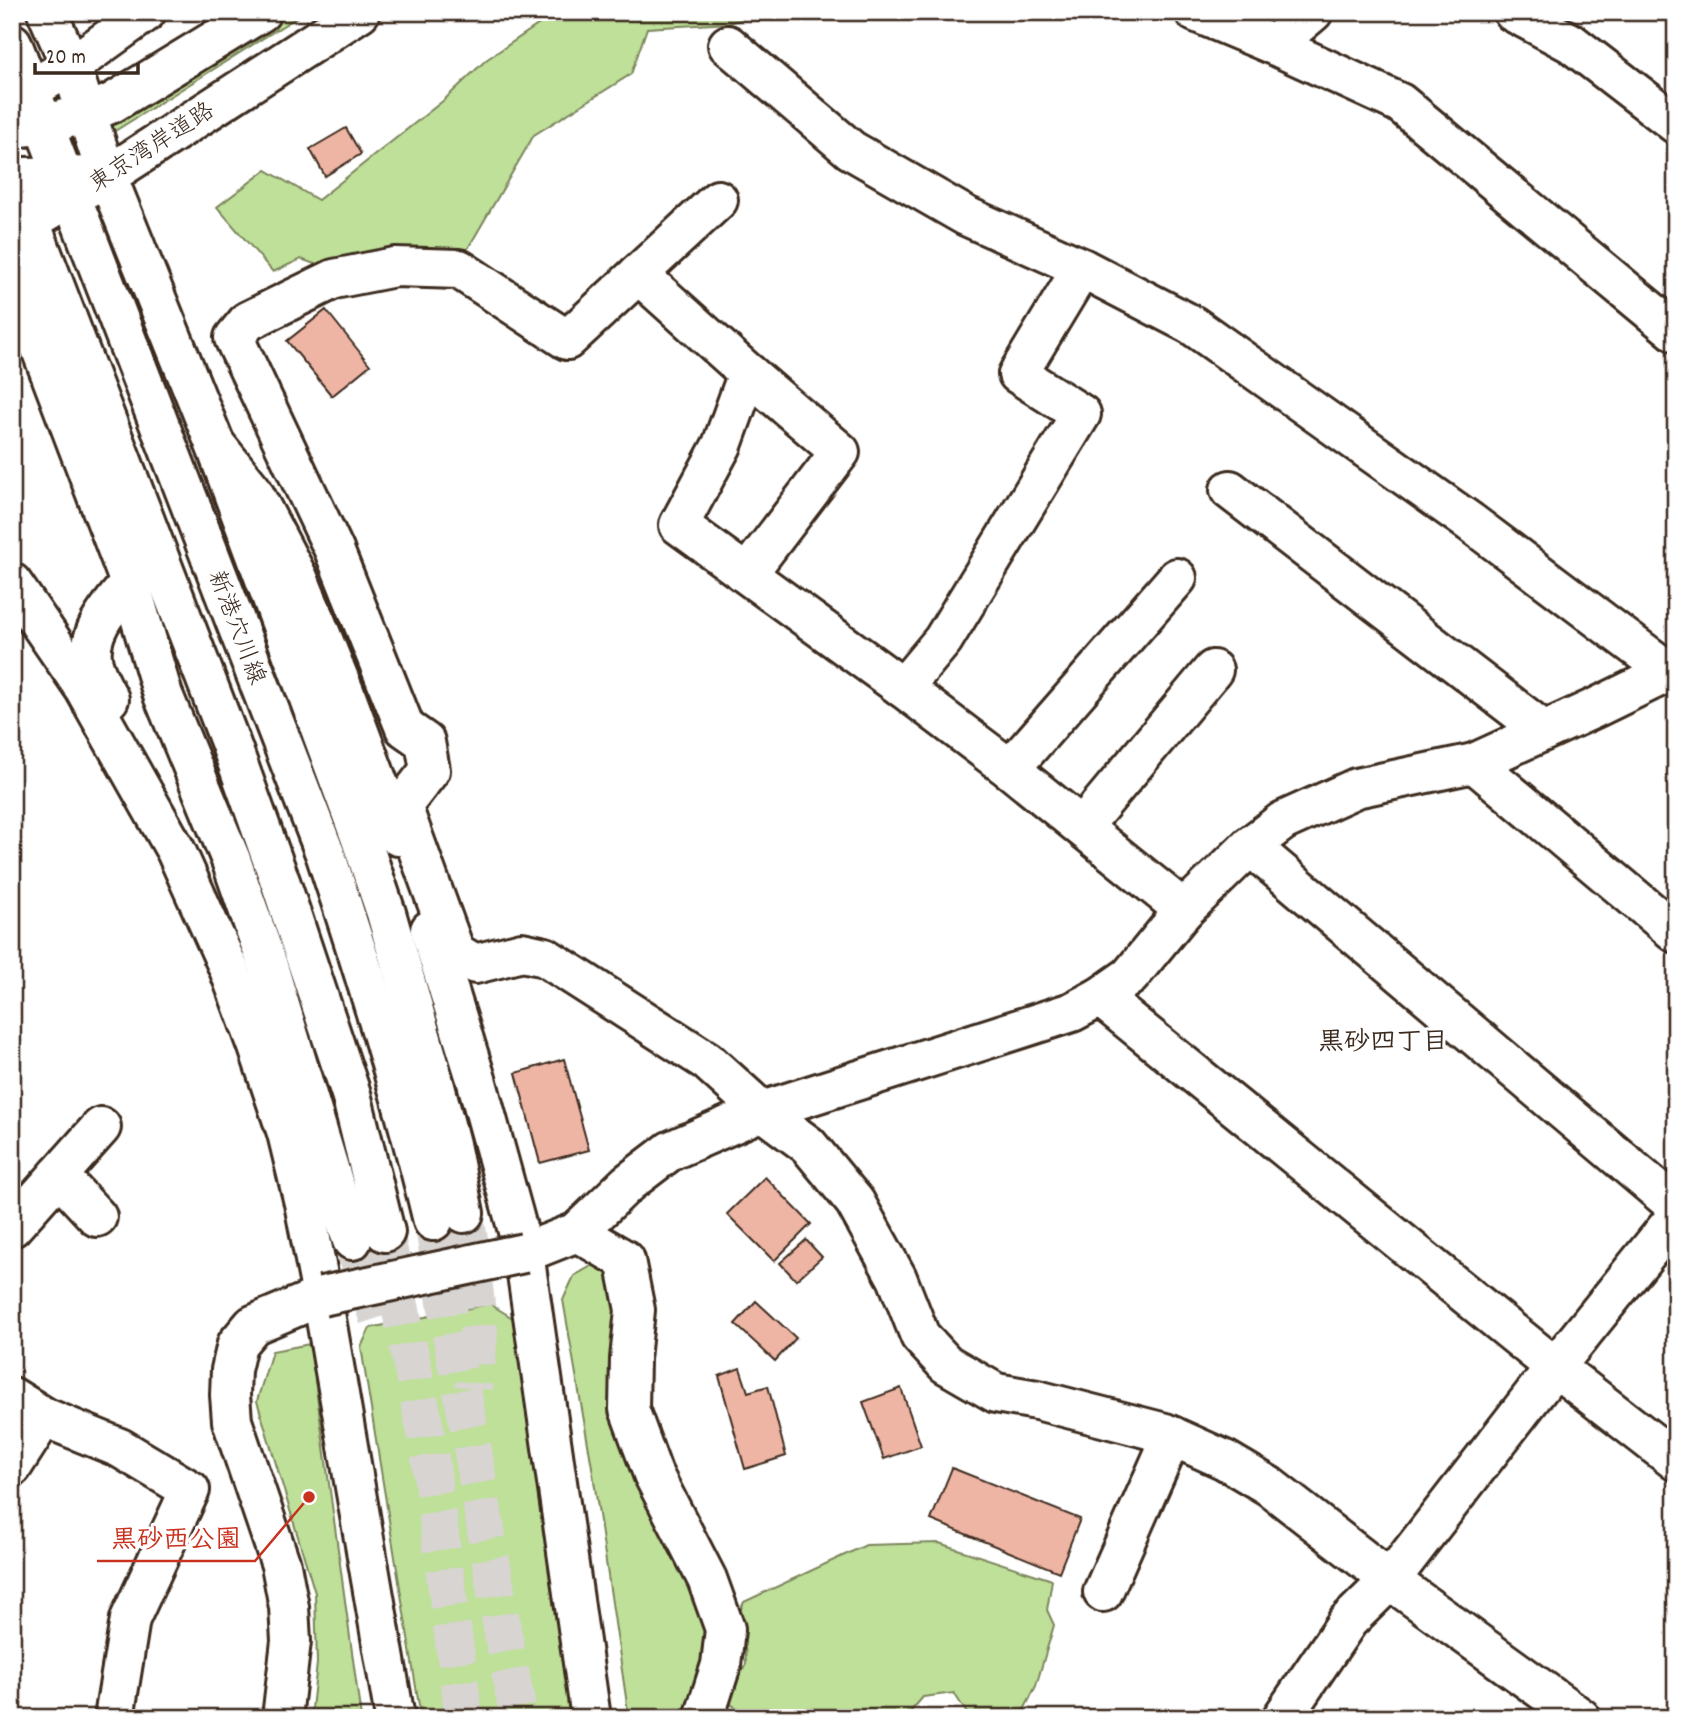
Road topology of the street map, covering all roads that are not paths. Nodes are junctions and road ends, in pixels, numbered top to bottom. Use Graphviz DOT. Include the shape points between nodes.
graph roads {
  1 [pos="47,12"];
  2 [pos="146,12"];
  3 [pos="261,12"];
  4 [pos="359,12"];
  5 [pos="1195,12"];
  6 [pos="1313,12"];
  7 [pos="1513,12"];
  8 [pos="12,43"];
  9 [pos="728,45"];
  10 [pos="1275,45"];
  11 [pos="71,66"];
  12 [pos="12,100"];
  13 [pos="87,114"];
  14 [pos="1676,124"];
  15 [pos="12,128"];
  16 [pos="107,176"];
  17 [pos="12,178"];
  18 [pos="718,200"];
  19 [pos="12,232"];
  20 [pos="1082,268"];
  21 [pos="12,273"];
  22 [pos="638,274"];
  23 [pos="1676,332"];
  24 [pos="748,373"];
  25 [pos="215,444"];
  26 [pos="1230,490"];
  27 [pos="747,575"];
  28 [pos="1177,578"];
  29 [pos="12,583"];
  30 [pos="130,583"];
  31 [pos="1213,670"];
  32 [pos="1674,672"];
  33 [pos="903,688"];
  34 [pos="1544,731"];
  35 [pos="1474,763"];
  36 [pos="1010,769"];
  37 [pos="1082,827"];
  38 [pos="1250,846"];
  39 [pos="176,850"];
  40 [pos="1184,910"];
  41 [pos="1676,933"];
  42 [pos="1100,997"];
  43 [pos="762,1111"];
  44 [pos="101,1127"];
  45 [pos="58,1175"];
  46 [pos="1676,1206"];
  47 [pos="97,1217"];
  48 [pos="1676,1217"];
  49 [pos="12,1227"];
  50 [pos="577,1232"];
  51 [pos="524,1253"];
  52 [pos="323,1296"];
  53 [pos="1555,1367"];
  54 [pos="12,1397"];
  55 [pos="44,1417"];
  56 [pos="1172,1436"];
  57 [pos="1676,1461"];
  58 [pos="12,1467"];
  59 [pos="1390,1580"];
  60 [pos="1103,1592"];
  61 [pos="114,1718"];
  62 [pos="282,1718"];
  63 [pos="395,1718"];
  64 [pos="591,1718"];
  65 [pos="704,1718"];
  66 [pos="1282,1718"];
  67 [pos="1581,1718"];
  1 -- 11 [label="main road"];
  2 -- 11 [label="main road"];
  3 -- 13 [label="main road"];
  4 -- 16 [label="main road, 東京湾岸道路"];
  5 -- 10 [label="main road"];
  6 -- 10 [label="main road"];
  7 -- 14 [label="main road" via="1571,43"];
  8 -- 25 [label="main road, 新港穴川線" via="326,856 413,1136 448,1217 450,1144 386,913"];
  9 -- 20 [label="main road" via="851,150 966,216"];
  10 -- 23 [label="main road" via="1400,103"];
  11 -- 12 [label="main road"];
  11 -- 13 [label="main road"];
  13 -- 15 [label="main road"];
  13 -- 16 [label="main road"];
  16 -- 17 [label="main road"];
  16 -- 19 [label="main road, 東京湾岸道路"];
  16 -- 25 [label="main road"];
  17 -- 30 [label="main road, 新港穴川線" via="281,884 351,1094 369,1236 230,860 163,695"];
  18 -- 22 [label="main road"];
  20 -- 32 [label="main road" via="1192,325"];
  20 -- 33 [label="main road" via="1018,374 1081,414 943,640"];
  21 -- 30 [label="main road"];
  22 -- 24 [label="main road"];
  22 -- 43 [label="main road" via="567,340 459,269 396,267 334,279 248,321 234,338 334,550 405,728 425,742 430,770 402,806 455,952 475,964 522,952 545,957 707,1061"];
  24 -- 27 [label="main road" via="722,446 680,525"];
  24 -- 27 [label="main road" via="840,452"];
  25 -- 51 [label="main road" via="252,490 298,578 383,794 436,947"];
  26 -- 34 [label="main road"];
  27 -- 33 [label="main road"];
  28 -- 36 [label="main road"];
  29 -- 39 [label="main road" via="84,688"];
  30 -- 39 [label="main road" via="100,620 92,662 162,799"];
  31 -- 37 [label="main road"];
  32 -- 34 [label="main road"];
  33 -- 36 [label="main road"];
  34 -- 35 [label="main road"];
  35 -- 38 [label="main road" via="1356,788 1283,821"];
  35 -- 41 [label="main road"];
  36 -- 37 [label="main road"];
  37 -- 40 [label="main road"];
  38 -- 40 [label="main road"];
  38 -- 46 [label="main road"];
  39 -- 52 [label="main road" via="229,969 287,1133"];
  40 -- 42 [label="main road" via="1130,976"];
  42 -- 43 [label="main road" via="1072,1012"];
  42 -- 53 [label="main road"];
  43 -- 50 [label="main road" via="670,1150"];
  43 -- 56 [label="main road" via="808,1145 855,1202 897,1278 920,1336 946,1364 996,1393"];
  44 -- 45 [label="main road"];
  45 -- 47 [label="main road"];
  45 -- 49 [label="main road"];
  48 -- 53 [label="main road"];
  50 -- 51 [label="main road"];
  50 -- 65 [label="main road" via="625,1260 635,1310 629,1409 653,1474 707,1579 725,1629 721,1665"];
  51 -- 52 [label="main road, bridge"];
  51 -- 64 [label="main road"];
  52 -- 62 [label="main road" via="253,1325 237,1344 232,1370 232,1421 281,1565 289,1606 291,1641"];
  52 -- 63 [label="main road"];
  53 -- 57 [label="main road"];
  53 -- 59 [label="main road"];
  54 -- 55 [label="main road"];
  55 -- 58 [label="main road"];
  55 -- 61 [label="main road" via="120,1448 190,1490 130,1619"];
  56 -- 59 [label="main road" via="1269,1486"];
  56 -- 60 [label="main road"];
  59 -- 66 [label="main road" via="1348,1621"];
  59 -- 67 [label="main road"];
}
